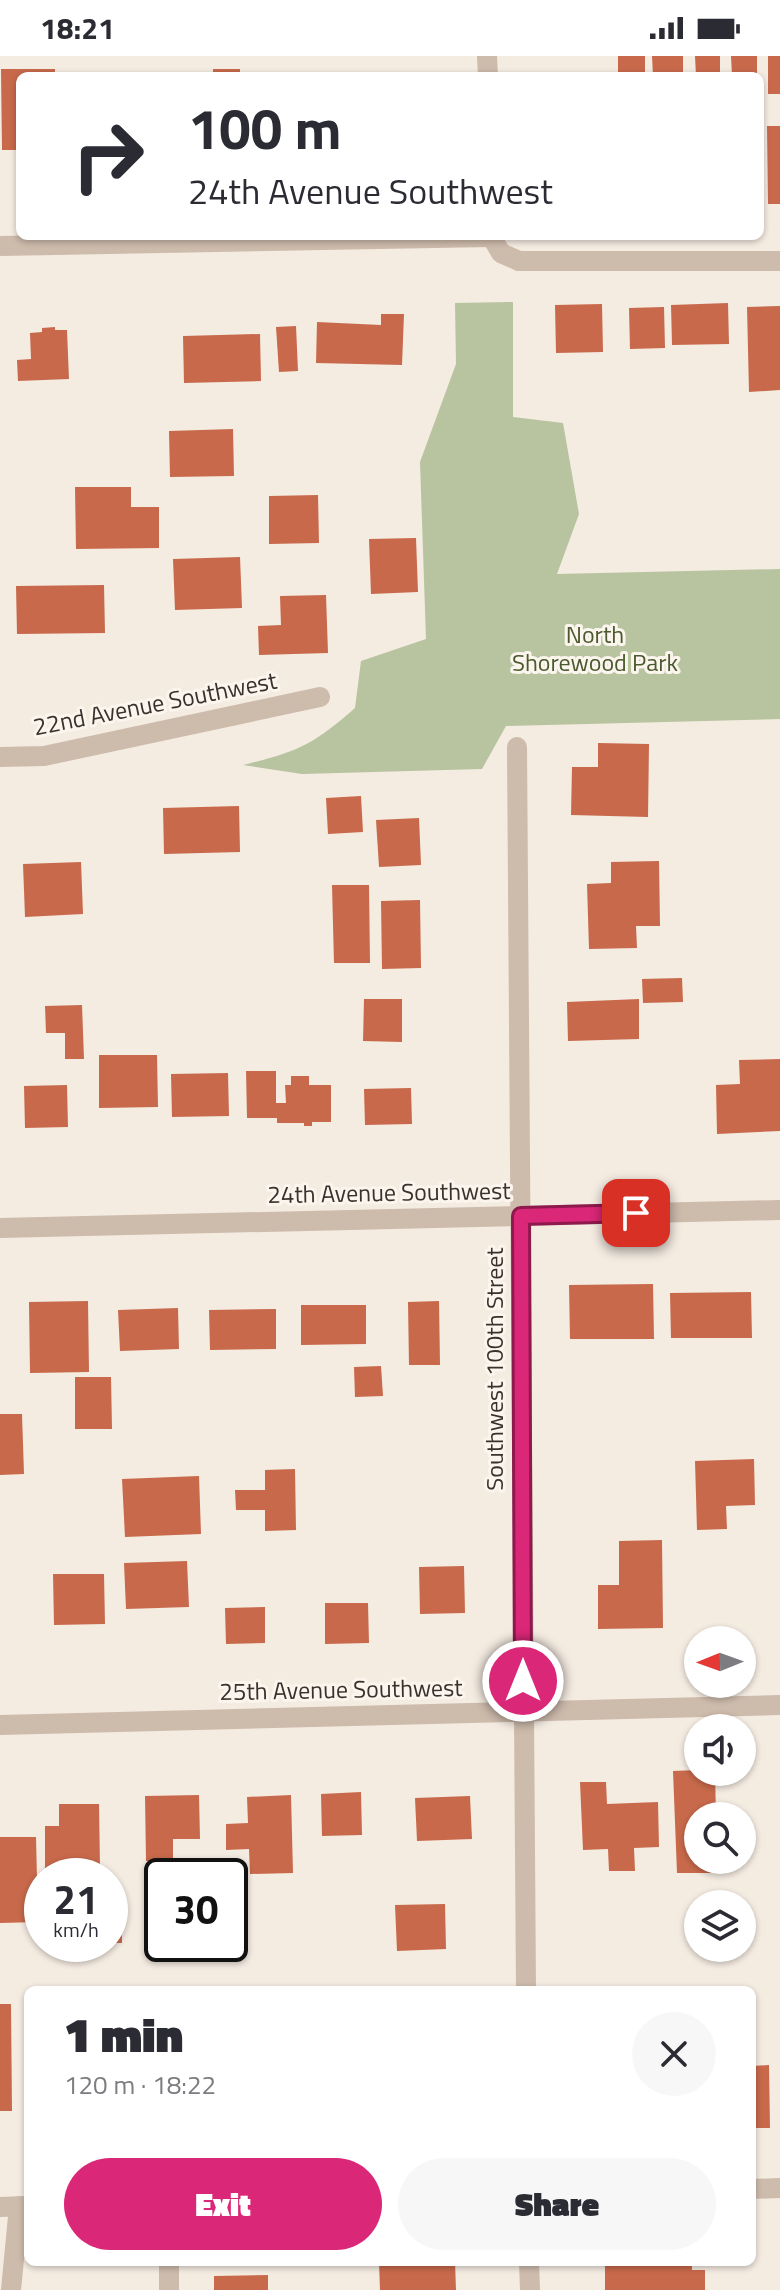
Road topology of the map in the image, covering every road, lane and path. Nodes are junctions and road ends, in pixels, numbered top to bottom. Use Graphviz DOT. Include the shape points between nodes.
graph roads {
  1 [pos="327,240"];
  2 [pos="493,240"];
  3 [pos="0,246"];
  4 [pos="780,261"];
  5 [pos="320,697"];
  6 [pos="517,747"];
  7 [pos="0,757"];
  8 [pos="780,1210"];
  9 [pos="521,1216"];
  10 [pos="0,1228"];
  11 [pos="780,1705"];
  12 [pos="523,1712"];
  13 [pos="0,1725"];
  14 [pos="526,1986"];
  15 [pos="780,2188"];
  16 [pos="756,2189"];
  17 [pos="16,2206"];
  18 [pos="169,2266"];
  19 [pos="529,2266"];
  20 [pos="11,2290"];
  21 [pos="169,2290"];
  22 [pos="530,2290"];
  1 -- 3 [label="street"];
  2 -- 4 [label="street" via="501,253 519,261"];
  5 -- 7 [label="street, 22nd Avenue Southwest" via="44,756"];
  6 -- 9 [label="street, Southwest 100th Street"];
  8 -- 9 [label="street, 24th Avenue Southwest"];
  9 -- 10 [label="street, 24th Avenue Southwest"];
  9 -- 12 [label="street, Southwest 100th Street"];
  11 -- 12 [label="street, 25th Avenue Southwest"];
  12 -- 13 [label="street, 25th Avenue Southwest"];
  12 -- 14 [label="street, Southwest 100th Street"];
  15 -- 16 [label="street"];
  17 -- 20 [label="street"];
  18 -- 21 [label="street"];
  19 -- 22 [label="street"];
}
